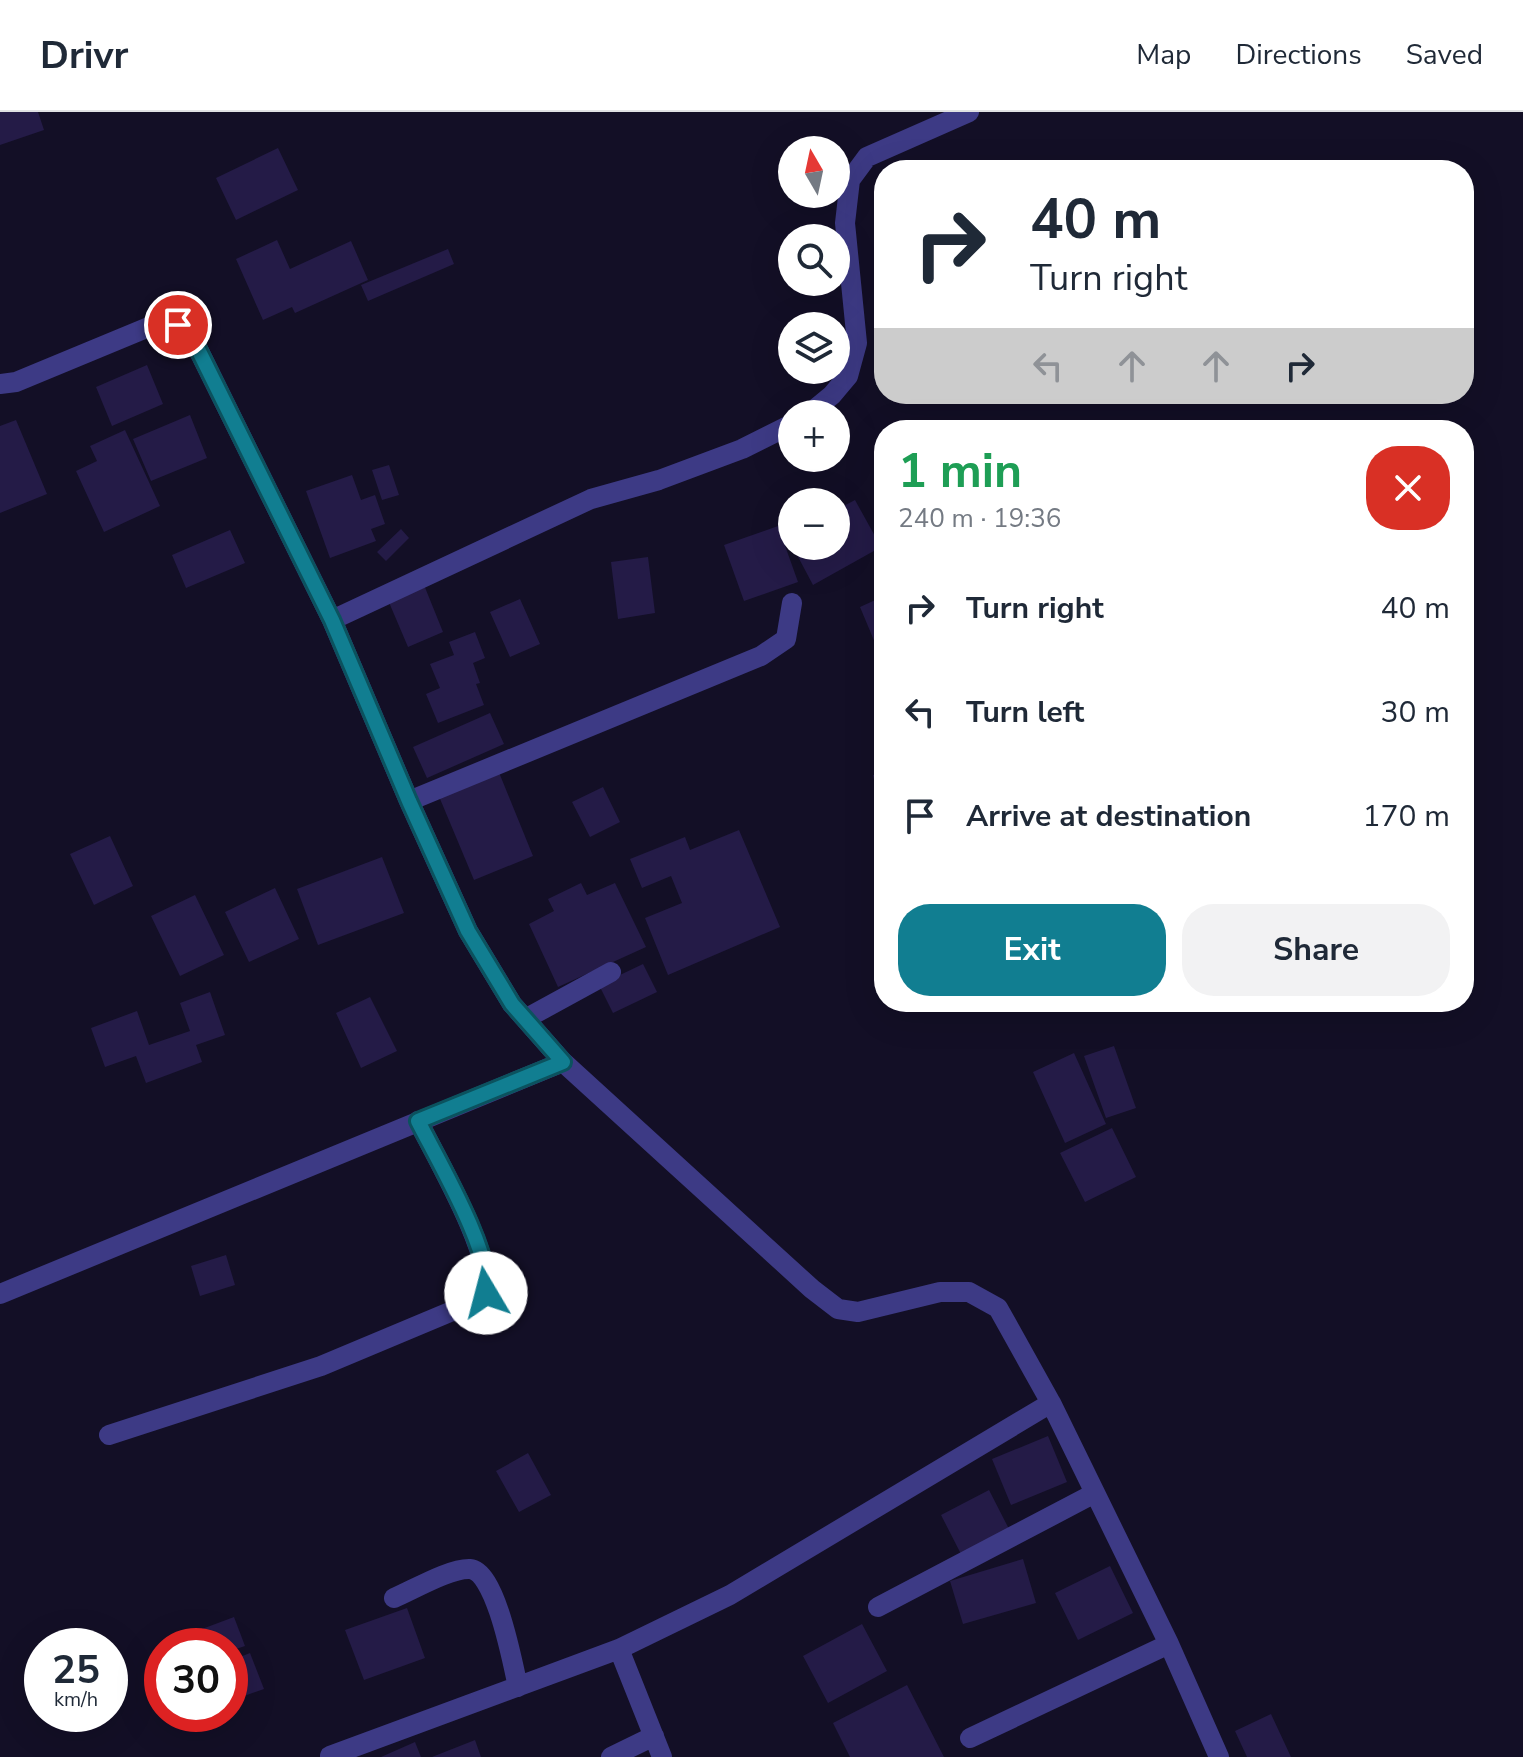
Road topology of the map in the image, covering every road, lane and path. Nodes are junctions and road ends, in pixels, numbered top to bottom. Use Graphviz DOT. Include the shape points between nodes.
graph roads {
  1 [pos="969,112"];
  2 [pos="0,384"];
  3 [pos="826,400"];
  4 [pos="778,431"];
  5 [pos="792,603"];
  6 [pos="332,620"];
  7 [pos="409,801"];
  8 [pos="611,972"];
  9 [pos="525,1019"];
  10 [pos="563,1062"];
  11 [pos="418,1121"];
  12 [pos="0,1294"];
  13 [pos="1051,1403"];
  14 [pos="109,1435"];
  15 [pos="1095,1493"];
  16 [pos="394,1598"];
  17 [pos="878,1607"];
  18 [pos="1169,1644"];
  19 [pos="619,1649"];
  20 [pos="518,1687"];
  21 [pos="654,1736"];
  22 [pos="970,1738"];
  23 [pos="330,1756"];
  24 [pos="611,1757"];
  25 [pos="662,1757"];
  26 [pos="1219,1757"];
  1 -- 3 [label="street" via="867,157 850,180 845,223 857,343 848,376"];
  2 -- 6 [label="street" via="156,324 178,325 191,335"];
  4 -- 6 [label="street" via="659,480 591,499"];
  5 -- 7 [label="street" via="786,639 761,656"];
  6 -- 7 [label="street"];
  7 -- 9 [label="street" via="468,931"];
  8 -- 9 [label="street"];
  9 -- 10 [label="street"];
  10 -- 11 [label="street"];
  10 -- 13 [label="street" via="838,1309 858,1312 940,1292 969,1292 998,1308"];
  11 -- 12 [label="street"];
  11 -- 14 [label="street" via="473,1232 486,1293 321,1366"];
  13 -- 15 [label="street"];
  13 -- 19 [label="street" via="730,1595"];
  15 -- 17 [label="street"];
  15 -- 18 [label="street"];
  16 -- 20 [label="street" via="444,1576 476,1571 490,1588 505,1629"];
  18 -- 22 [label="street"];
  18 -- 26 [label="street"];
  19 -- 20 [label="street"];
  19 -- 21 [label="street"];
  20 -- 23 [label="street"];
  21 -- 24 [label="street"];
  21 -- 25 [label="street"];
}
